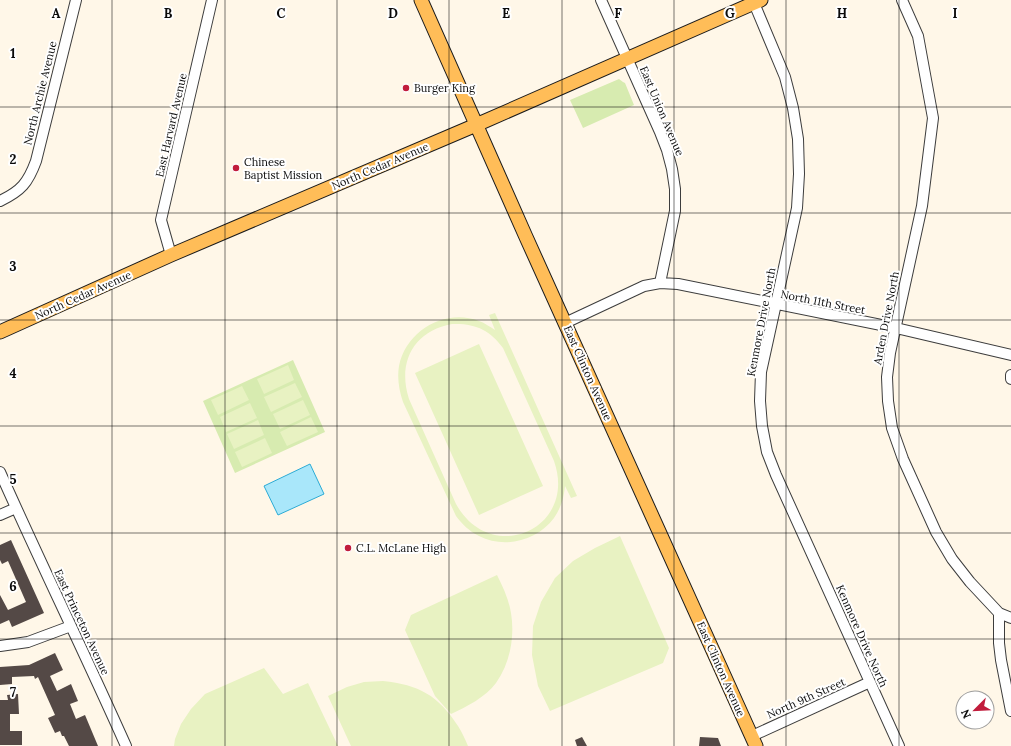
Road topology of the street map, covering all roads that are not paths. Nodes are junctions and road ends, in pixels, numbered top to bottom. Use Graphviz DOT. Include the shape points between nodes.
graph roads {
  1 [pos="76,0"];
  2 [pos="212,0"];
  3 [pos="421,0"];
  4 [pos="601,0"];
  5 [pos="902,0"];
  6 [pos="757,2"];
  7 [pos="627,58"];
  8 [pos="476,125"];
  9 [pos="0,201"];
  10 [pos="171,256"];
  11 [pos="660,283"];
  12 [pos="776,304"];
  13 [pos="565,323"];
  14 [pos="896,328"];
  15 [pos="0,332"];
  16 [pos="1011,356"];
  17 [pos="1011,375"];
  18 [pos="1011,379"];
  19 [pos="0,472"];
  20 [pos="16,508"];
  21 [pos="0,515"];
  22 [pos="999,613"];
  23 [pos="1011,618"];
  24 [pos="71,626"];
  25 [pos="0,646"];
  26 [pos="870,682"];
  27 [pos="1011,711"];
  28 [pos="754,741"];
  29 [pos="126,746"];
  30 [pos="899,746"];
  1 -- 9 [label="street, North Archie Avenue" via="36,161 23,186 12,196"];
  2 -- 10 [label="street, East Harvard Avenue" via="161,220"];
  3 -- 8 [label="main road, East Clinton Avenue"];
  4 -- 7 [label="street, East Union Avenue"];
  5 -- 14 [label="street, Arden Drive North" via="918,36 933,118 922,206"];
  6 -- 7 [label="main road, North Cedar Avenue"];
  6 -- 12 [label="street, Kenmore Drive North" via="786,77 798,139 797,208"];
  7 -- 8 [label="main road, North Cedar Avenue"];
  7 -- 11 [label="street, East Union Avenue" via="667,150 675,189 675,211"];
  8 -- 10 [label="main road, North Cedar Avenue"];
  8 -- 13 [label="main road, East Clinton Avenue"];
  10 -- 15 [label="main road, North Cedar Avenue"];
  11 -- 12 [label="street, North 11th Street" via="678,284"];
  11 -- 13 [label="street, North 11th Street" via="644,286"];
  12 -- 14 [label="street, North 11th Street"];
  12 -- 26 [label="street, Kenmore Drive North" via="761,372 762,426 768,452 776,475"];
  13 -- 28 [label="main road, East Clinton Avenue"];
  14 -- 16 [label="street, North 11th Street"];
  14 -- 22 [label="street, Arden Drive North" via="887,377 888,401 892,428 903,459 936,532 952,559"];
  17 -- 18 [label="street"];
  19 -- 20 [label="street, East Princeton Avenue"];
  20 -- 21 [label="street"];
  20 -- 24 [label="street, East Princeton Avenue"];
  22 -- 23 [label="street"];
  22 -- 27 [label="street" via="1001,660"];
  24 -- 25 [label="street" via="28,642"];
  24 -- 29 [label="street, East Princeton Avenue"];
  26 -- 28 [label="street, North 9th Street"];
  26 -- 30 [label="street, Kenmore Drive North"];
}
